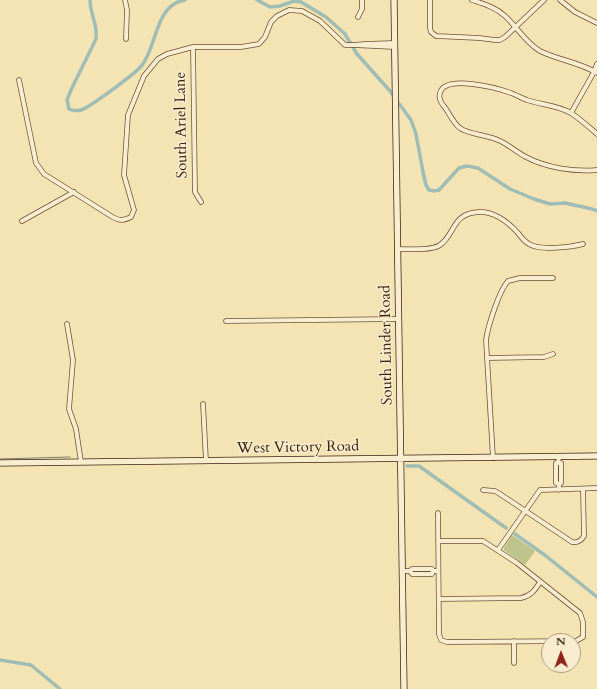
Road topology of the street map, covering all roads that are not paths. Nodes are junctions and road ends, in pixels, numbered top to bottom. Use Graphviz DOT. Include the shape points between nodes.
graph roads {
  1 [pos="125,0"];
  2 [pos="362,0"];
  3 [pos="394,0"];
  4 [pos="430,0"];
  5 [pos="472,0"];
  6 [pos="544,0"];
  7 [pos="560,0"];
  8 [pos="358,17"];
  9 [pos="597,23"];
  10 [pos="516,27"];
  11 [pos="126,39"];
  12 [pos="395,45"];
  13 [pos="193,47"];
  14 [pos="597,64"];
  15 [pos="596,72"];
  16 [pos="19,80"];
  17 [pos="571,113"];
  18 [pos="597,134"];
  19 [pos="597,170"];
  20 [pos="74,192"];
  21 [pos="201,202"];
  22 [pos="22,221"];
  23 [pos="583,244"];
  24 [pos="397,249"];
  25 [pos="553,278"];
  26 [pos="398,319"];
  27 [pos="226,321"];
  28 [pos="67,324"];
  29 [pos="553,354"];
  30 [pos="487,358"];
  31 [pos="203,404"];
  32 [pos="597,456"];
  33 [pos="493,458"];
  34 [pos="401,459"];
  35 [pos="558,460"];
  36 [pos="206,461"];
  37 [pos="81,462"];
  38 [pos="0,463"];
  39 [pos="597,488"];
  40 [pos="584,489"];
  41 [pos="483,490"];
  42 [pos="559,490"];
  43 [pos="525,510"];
  44 [pos="438,513"];
  45 [pos="438,541"];
  46 [pos="498,550"];
  47 [pos="402,571"];
  48 [pos="438,571"];
  49 [pos="540,582"];
  50 [pos="439,599"];
  51 [pos="514,641"];
  52 [pos="514,663"];
  53 [pos="404,689"];
  1 -- 11 [label="street"];
  2 -- 8 [label="street" via="362,9"];
  3 -- 12 [label="street, South Linder Road"];
  4 -- 10 [label="street" via="430,28 433,35 439,37 500,40"];
  5 -- 10 [label="street" via="494,7"];
  6 -- 10 [label="street"];
  7 -- 9 [label="street" via="575,12"];
  10 -- 15 [label="street" via="539,50"];
  12 -- 13 [label="street" via="345,45 320,21 295,10 284,12 271,22 259,44 241,47"];
  12 -- 24 [label="street, South Linder Road"];
  13 -- 20 [label="street" via="158,58 144,76 131,106 127,120 124,175 134,210 131,217 118,220"];
  13 -- 21 [label="street, South Ariel Lane" via="195,192"];
  14 -- 15 [label="street"];
  15 -- 17 [label="street"];
  16 -- 20 [label="street" via="36,163 44,174"];
  17 -- 18 [label="street"];
  17 -- 19 [label="street" via="477,84 446,85 439,95 456,124 464,131 502,141 536,161 571,170"];
  20 -- 22 [label="street"];
  23 -- 24 [label="street" via="540,247 532,245 497,216 472,212 459,219 439,246"];
  24 -- 26 [label="street, South Linder Road"];
  25 -- 30 [label="street" via="513,279 505,285 487,332"];
  26 -- 27 [label="street"];
  26 -- 34 [label="street, South Linder Road"];
  28 -- 37 [label="street" via="73,360 69,409 77,433"];
  29 -- 30 [label="street" via="544,357"];
  30 -- 33 [label="street"];
  31 -- 36 [label="street"];
  32 -- 35 [label="street, West Victory Road"];
  33 -- 34 [label="street, West Victory Road"];
  33 -- 35 [label="street, West Victory Road"];
  34 -- 36 [label="street, West Victory Road"];
  34 -- 47 [label="street, South Linder Road"];
  35 -- 42 [label="street" via="556,483 559,484"];
  36 -- 37 [label="street, West Victory Road"];
  37 -- 38 [label="street, West Victory Road"];
  39 -- 40 [label="street"];
  40 -- 42 [label="street"];
  40 -- 43 [label="street" via="584,536 578,542 572,542"];
  41 -- 43 [label="street" via="495,491"];
  42 -- 43 [label="street" via="540,490"];
  43 -- 46 [label="street"];
  44 -- 45 [label="street"];
  45 -- 46 [label="street" via="479,540"];
  45 -- 48 [label="street"];
  46 -- 49 [label="street"];
  47 -- 48 [label="street"];
  47 -- 53 [label="street, South Linder Road"];
  48 -- 50 [label="street"];
  49 -- 50 [label="street" via="534,591 521,598"];
  49 -- 51 [label="street" via="580,613 584,634 576,641"];
  50 -- 51 [label="street" via="441,640"];
  51 -- 52 [label="street"];
}
